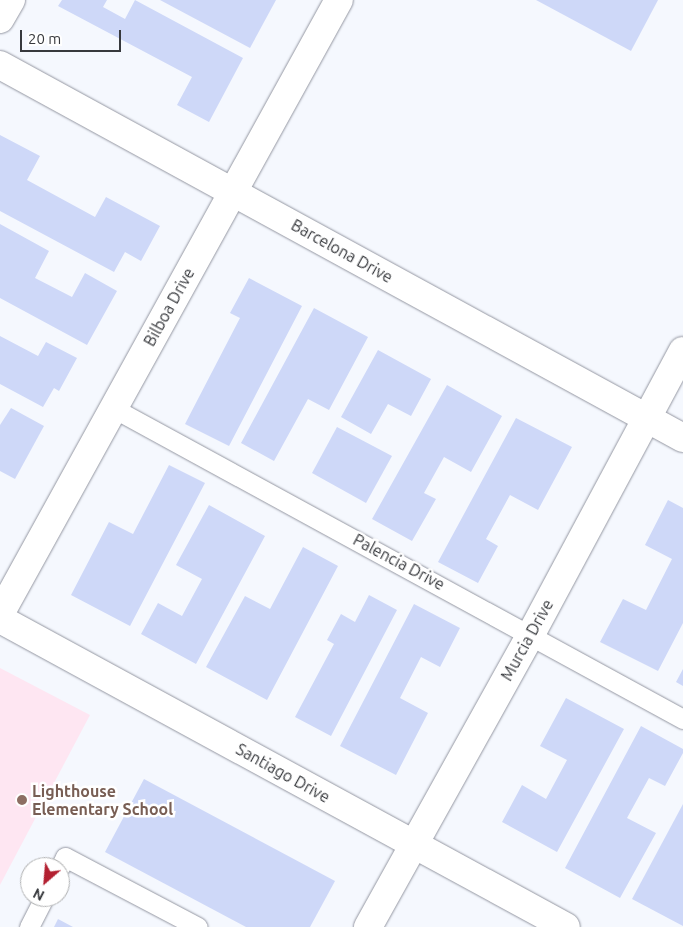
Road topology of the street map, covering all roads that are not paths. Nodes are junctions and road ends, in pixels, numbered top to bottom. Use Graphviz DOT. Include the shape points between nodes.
graph roads {
  1 [pos="11,0"];
  2 [pos="339,0"];
  3 [pos="0,19"];
  4 [pos="0,65"];
  5 [pos="233,192"];
  6 [pos="683,351"];
  7 [pos="113,408"];
  8 [pos="647,418"];
  9 [pos="683,438"];
  10 [pos="0,614"];
  11 [pos="0,619"];
  12 [pos="531,634"];
  13 [pos="683,719"];
  14 [pos="414,845"];
  15 [pos="70,860"];
  16 [pos="39,907"];
  17 [pos="29,927"];
  18 [pos="198,927"];
  19 [pos="368,927"];
  20 [pos="566,927"];
  1 -- 3 [label="street"];
  2 -- 5 [label="street, Bilboa Drive"];
  4 -- 5 [label="street, Barcelona Drive"];
  5 -- 7 [label="street, Bilboa Drive"];
  5 -- 8 [label="street, Barcelona Drive"];
  6 -- 8 [label="street, Murcia Drive"];
  7 -- 10 [label="street, Bilboa Drive"];
  7 -- 12 [label="lane, Palencia Drive"];
  8 -- 9 [label="street, Barcelona Drive"];
  8 -- 12 [label="street, Murcia Drive"];
  11 -- 14 [label="street, Santiago Drive"];
  12 -- 13 [label="lane, Palencia Drive"];
  12 -- 14 [label="street, Murcia Drive"];
  14 -- 19 [label="street, Murcia Drive"];
  14 -- 20 [label="street, Santiago Drive"];
  15 -- 18 [label="lane"];
  16 -- 17 [label="lane"];
}
